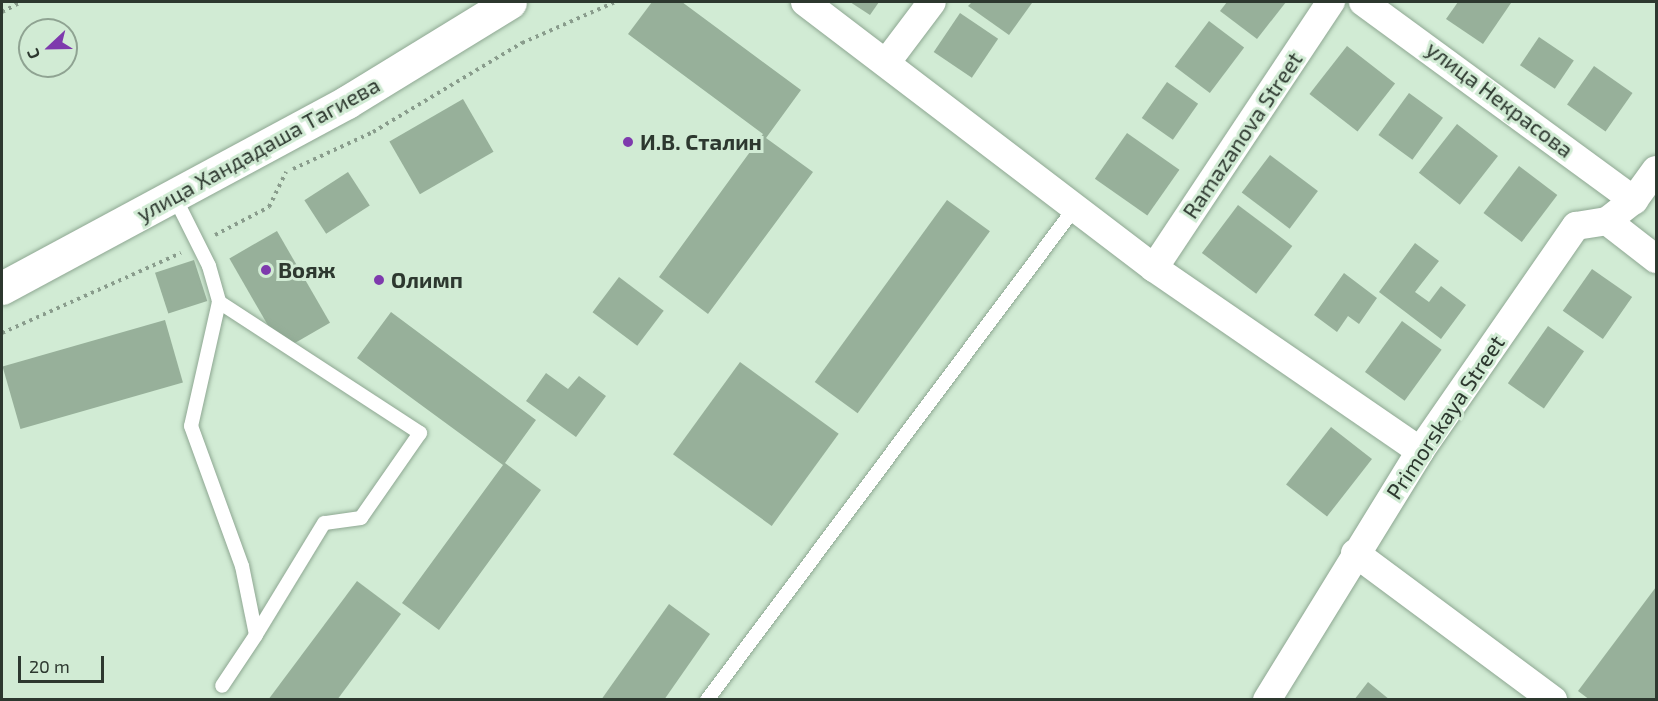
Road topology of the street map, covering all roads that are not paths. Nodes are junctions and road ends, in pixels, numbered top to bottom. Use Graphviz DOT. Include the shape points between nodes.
graph roads {
  1 [pos="504,2"];
  2 [pos="510,2"];
  3 [pos="805,2"];
  4 [pos="932,2"];
  5 [pos="1330,2"];
  6 [pos="1363,2"];
  7 [pos="886,63"];
  8 [pos="1656,170"];
  9 [pos="174,196"];
  10 [pos="1634,200"];
  11 [pos="1074,209"];
  12 [pos="1607,221"];
  13 [pos="1656,260"];
  14 [pos="1154,268"];
  15 [pos="2,286"];
  16 [pos="219,303"];
  17 [pos="1420,451"];
  18 [pos="1355,553"];
  19 [pos="256,635"];
  20 [pos="222,686"];
  21 [pos="707,699"];
  22 [pos="1267,699"];
  23 [pos="1553,699"];
  1 -- 9 [label="street, улица Хандадаша Тагиева" via="368,87"];
  2 -- 9 [label="street, улица Хандадаша Тагиева" via="347,102"];
  3 -- 7 [label="street"];
  4 -- 7 [label="street"];
  5 -- 14 [label="street, Ramazanova Street"];
  6 -- 10 [label="street, улица Некрасова"];
  7 -- 11 [label="street"];
  8 -- 10 [label="street, Primorskaya Street"];
  9 -- 15 [label="street, улица Хандадаша Тагиева"];
  9 -- 16 [label="lane" via="198,244"];
  10 -- 12 [label="street, Primorskaya Street"];
  11 -- 14 [label="street"];
  11 -- 21 [label="lane"];
  12 -- 13 [label="street"];
  12 -- 17 [label="street, Primorskaya Street" via="1576,226"];
  14 -- 17 [label="street"];
  16 -- 19 [label="lane" via="191,426 242,566"];
  16 -- 19 [label="lane" via="420,433 361,518 324,523"];
  17 -- 18 [label="street, Primorskaya Street"];
  18 -- 22 [label="street, Primorskaya Street"];
  18 -- 23 [label="street"];
  19 -- 20 [label="lane"];
}
